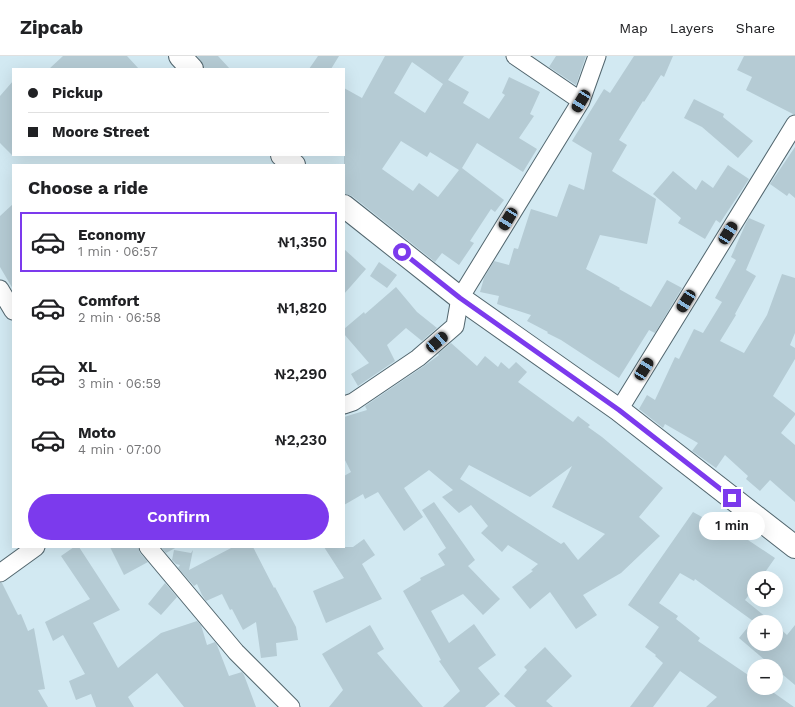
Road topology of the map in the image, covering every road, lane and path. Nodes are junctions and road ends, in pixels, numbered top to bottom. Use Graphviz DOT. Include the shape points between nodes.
graph roads {
  1 [pos="180,56"];
  2 [pos="515,56"];
  3 [pos="597,56"];
  4 [pos="191,68"];
  5 [pos="581,101"];
  6 [pos="795,124"];
  7 [pos="283,156"];
  8 [pos="293,164"];
  9 [pos="345,207"];
  10 [pos="0,289"];
  11 [pos="460,298"];
  12 [pos="12,309"];
  13 [pos="345,405"];
  14 [pos="619,410"];
  15 [pos="795,547"];
  16 [pos="35,548"];
  17 [pos="149,548"];
  18 [pos="0,573"];
  19 [pos="291,707"];
  1 -- 4 [label="street"];
  2 -- 5 [label="street"];
  3 -- 5 [label="street"];
  5 -- 11 [label="street"];
  6 -- 14 [label="street"];
  7 -- 8 [label="street"];
  9 -- 11 [label="street"];
  10 -- 12 [label="street"];
  11 -- 13 [label="street" via="455,326 418,358 353,402"];
  11 -- 14 [label="street"];
  14 -- 15 [label="street"];
  16 -- 18 [label="street"];
  17 -- 19 [label="street" via="236,652"];
}
